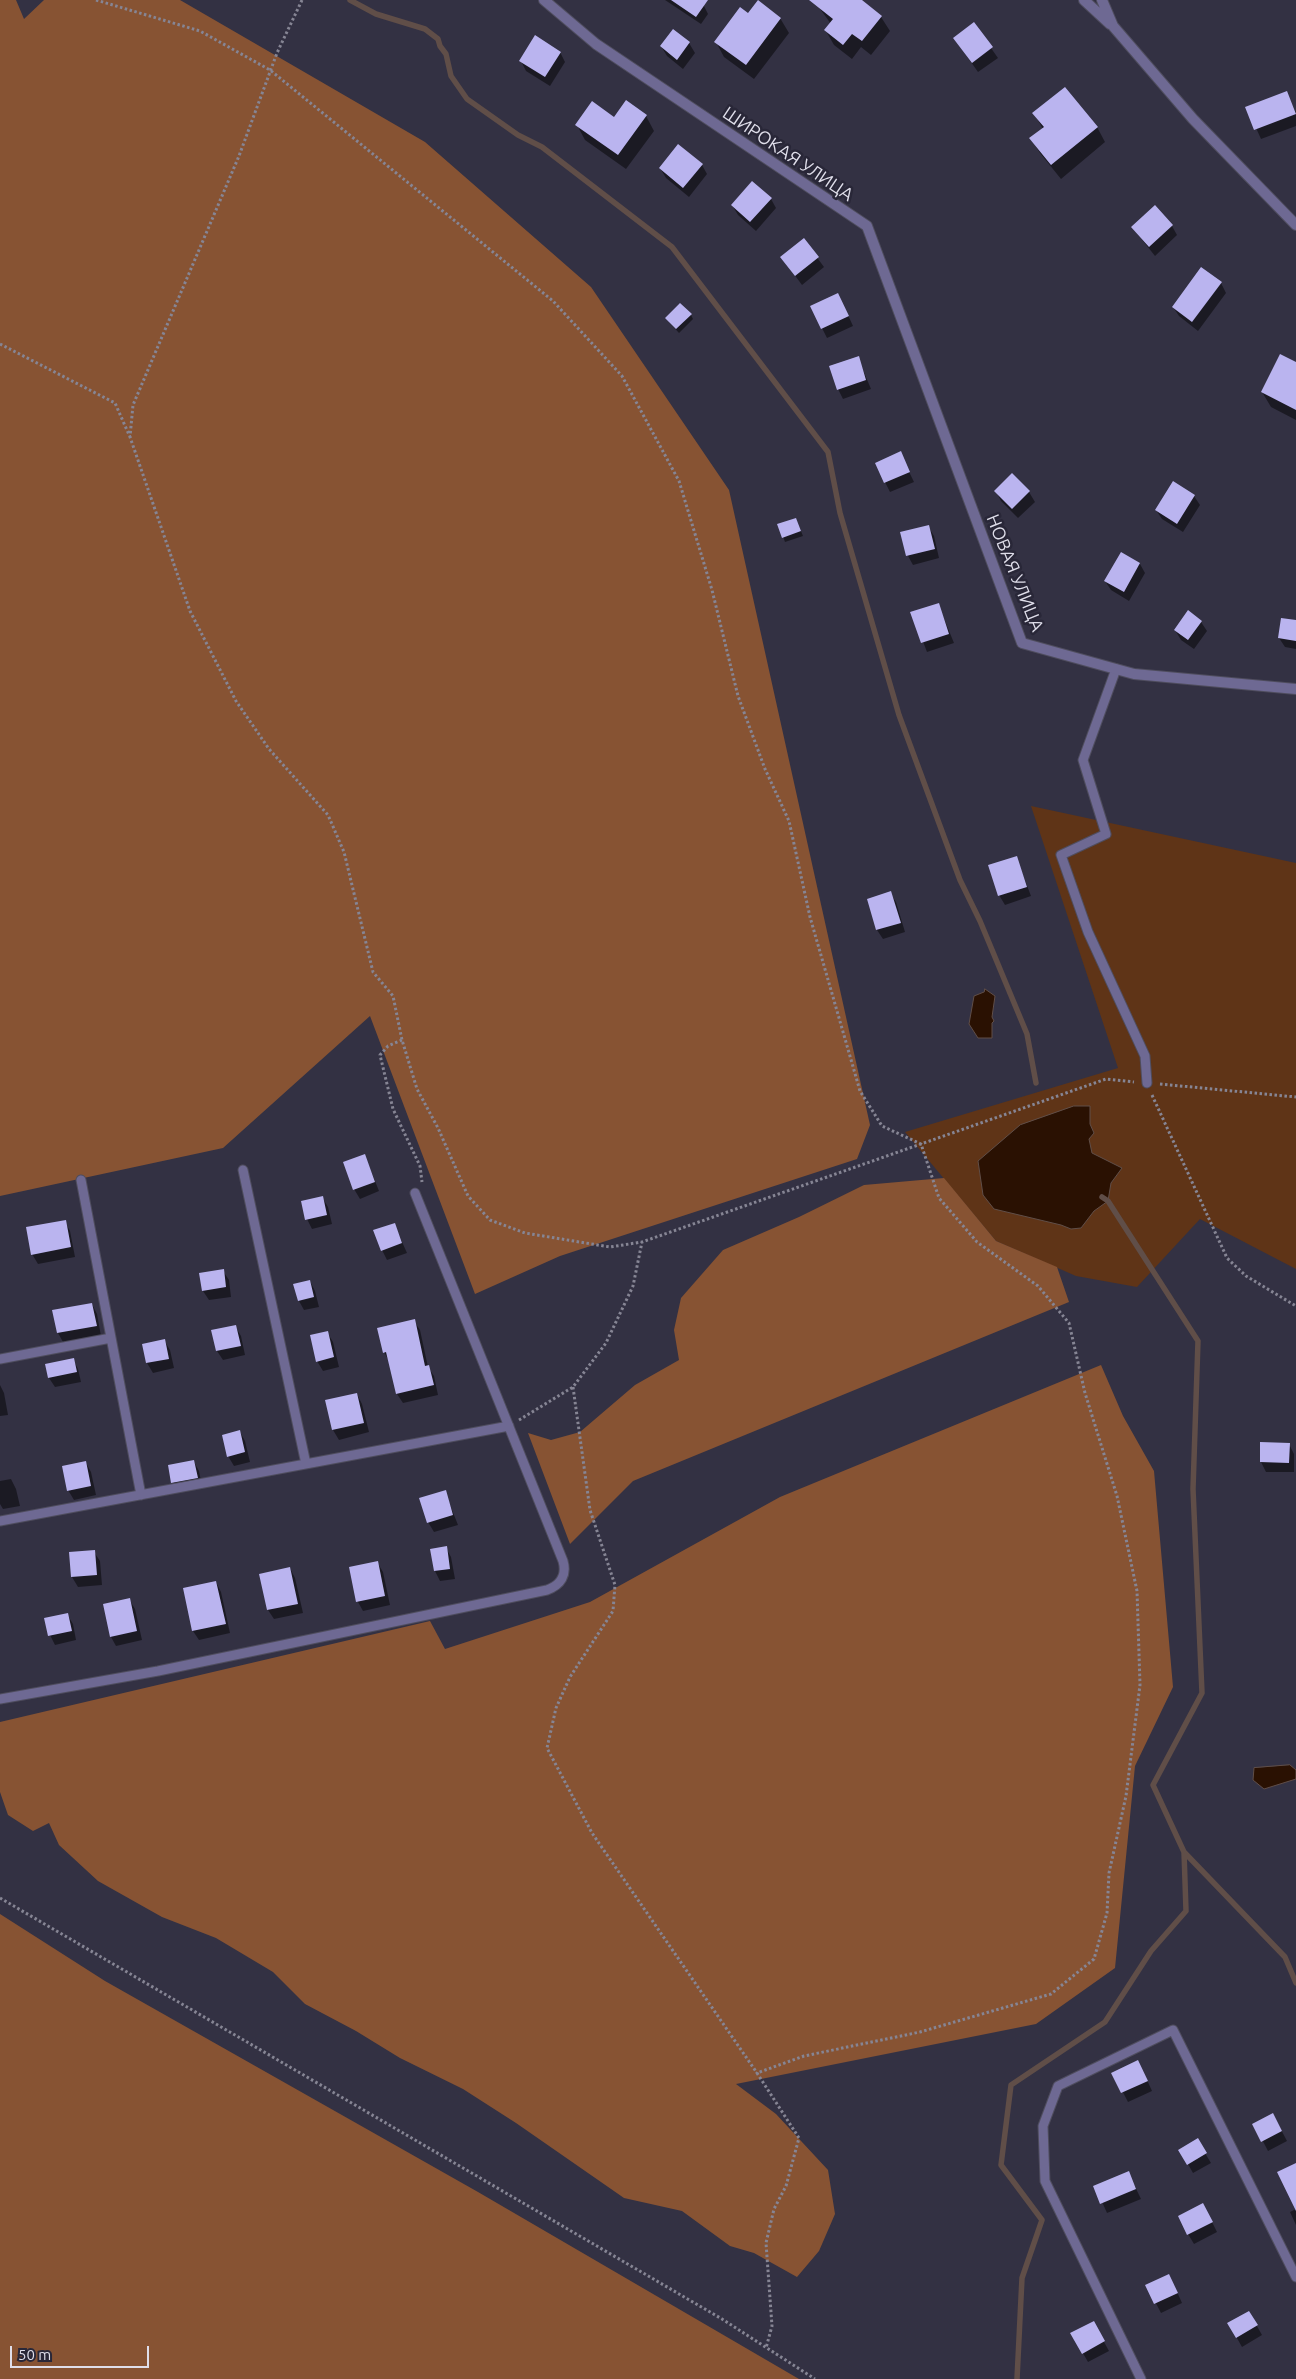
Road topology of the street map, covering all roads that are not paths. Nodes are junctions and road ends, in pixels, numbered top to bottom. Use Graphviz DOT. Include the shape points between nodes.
graph roads {
  1 [pos="544,0"];
  2 [pos="1084,0"];
  3 [pos="1102,0"];
  4 [pos="1113,26"];
  5 [pos="1296,226"];
  6 [pos="930,397"];
  7 [pos="1116,669"];
  8 [pos="1296,689"];
  9 [pos="1147,1083"];
  10 [pos="244,1170"];
  11 [pos="81,1180"];
  12 [pos="415,1193"];
  13 [pos="111,1338"];
  14 [pos="0,1359"];
  15 [pos="509,1426"];
  16 [pos="306,1464"];
  17 [pos="141,1495"];
  18 [pos="0,1521"];
  19 [pos="0,1699"];
  20 [pos="1296,2277"];
  21 [pos="1141,2379"];
  1 -- 6 [label="street, ШИРОКАЯ УЛИЦА" via="596,44 867,226"];
  2 -- 4 [label="street"];
  3 -- 4 [label="street"];
  4 -- 5 [label="street" via="1194,119"];
  6 -- 7 [label="street, НОВАЯ УЛИЦА" via="1022,643"];
  7 -- 8 [label="street, НОВАЯ УЛИЦА" via="1134,674"];
  7 -- 9 [label="lane" via="1083,760 1106,834 1061,856 1088,932 1145,1056"];
  10 -- 16 [label="lane"];
  11 -- 13 [label="lane"];
  12 -- 15 [label="lane"];
  13 -- 14 [label="lane"];
  13 -- 17 [label="lane"];
  15 -- 16 [label="lane"];
  15 -- 19 [label="lane" via="563,1561 565,1573 555,1587 158,1671"];
  16 -- 17 [label="lane"];
  17 -- 18 [label="lane"];
  20 -- 21 [label="lane" via="1173,2030 1058,2086 1044,2126 1045,2181"];
}
